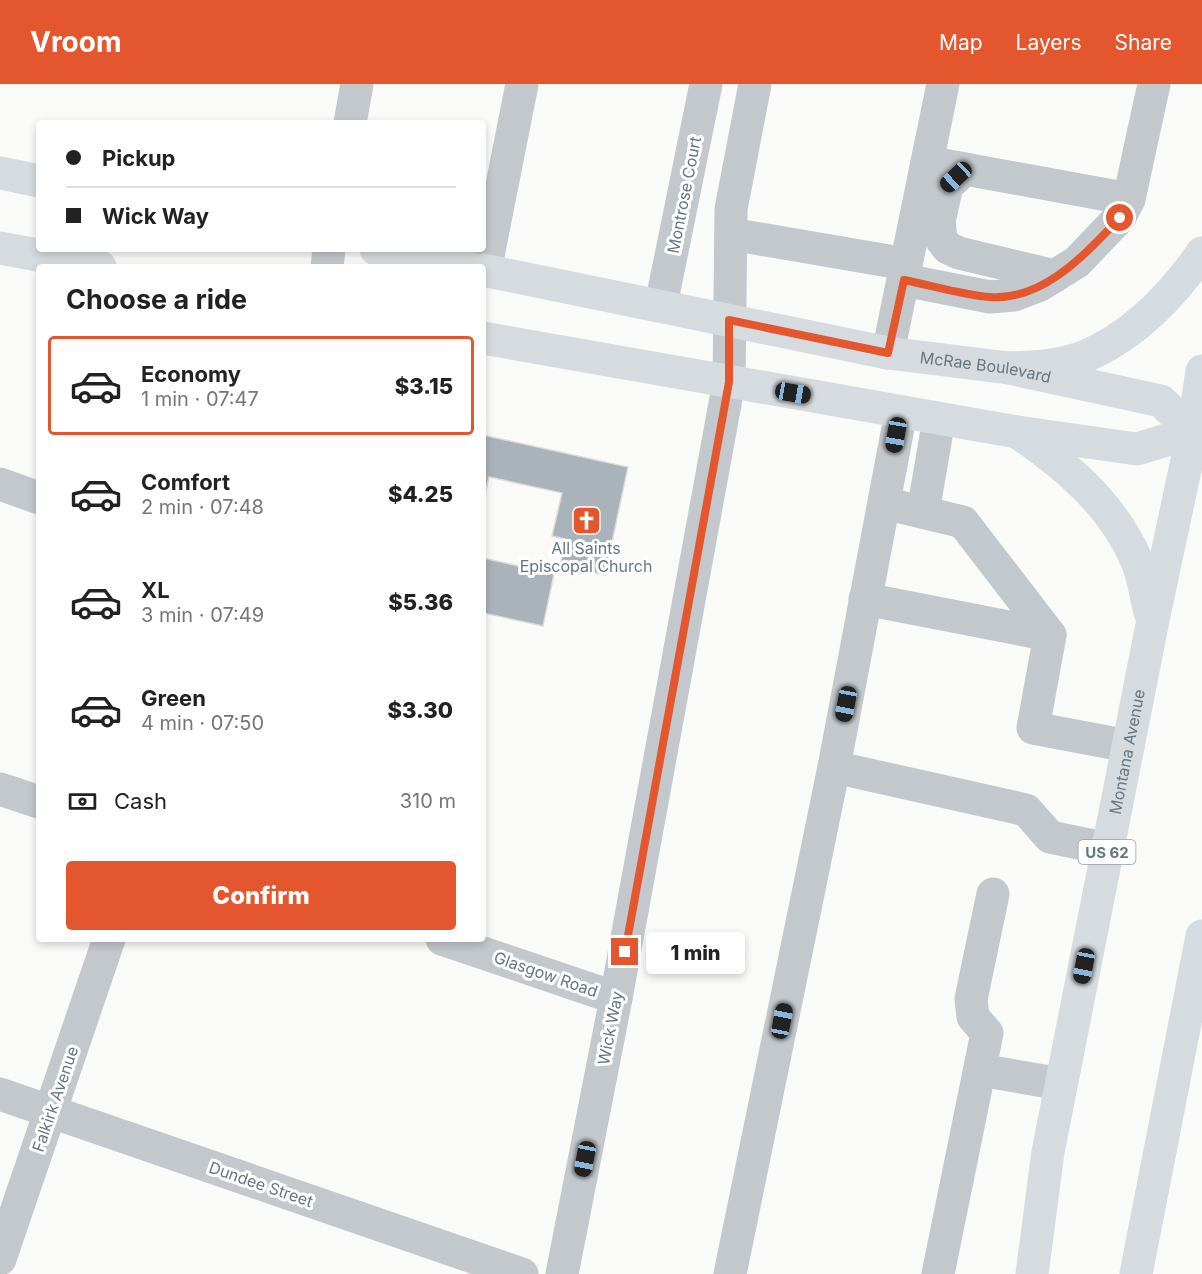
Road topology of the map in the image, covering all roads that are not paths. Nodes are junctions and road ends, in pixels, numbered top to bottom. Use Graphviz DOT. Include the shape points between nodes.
graph roads {
  1 [pos="357,84"];
  2 [pos="522,84"];
  3 [pos="706,84"];
  4 [pos="755,84"];
  5 [pos="943,84"];
  6 [pos="1154,84"];
  7 [pos="351,120"];
  8 [pos="927,162"];
  9 [pos="965,169"];
  10 [pos="0,173"];
  11 [pos="36,180"];
  12 [pos="1129,199"];
  13 [pos="730,234"];
  14 [pos="486,235"];
  15 [pos="0,248"];
  16 [pos="391,252"];
  17 [pos="1202,254"];
  18 [pos="84,264"];
  19 [pos="452,264"];
  20 [pos="486,271"];
  21 [pos="905,272"];
  22 [pos="1055,276"];
  23 [pos="661,305"];
  24 [pos="729,320"];
  25 [pos="486,339"];
  26 [pos="888,353"];
  27 [pos="1009,369"];
  28 [pos="1202,371"];
  29 [pos="729,382"];
  30 [pos="901,412"];
  31 [pos="939,418"];
  32 [pos="1017,432"];
  33 [pos="1197,433"];
  34 [pos="0,484"];
  35 [pos="36,497"];
  36 [pos="884,503"];
  37 [pos="923,512"];
  38 [pos="866,599"];
  39 [pos="1153,620"];
  40 [pos="1050,635"];
  41 [pos="1128,746"];
  42 [pos="834,767"];
  43 [pos="0,789"];
  44 [pos="36,801"];
  45 [pos="1108,849"];
  46 [pos="993,894"];
  47 [pos="1202,937"];
  48 [pos="108,942"];
  49 [pos="451,942"];
  50 [pos="616,998"];
  51 [pos="980,1070"];
  52 [pos="1061,1084"];
  53 [pos="0,1094"];
  54 [pos="50,1111"];
  55 [pos="0,1259"];
  56 [pos="522,1274"];
  57 [pos="562,1274"];
  58 [pos="730,1274"];
  59 [pos="938,1274"];
  60 [pos="1032,1274"];
  61 [pos="1136,1274"];
  1 -- 7 [label="street"];
  2 -- 14 [label="street"];
  3 -- 23 [label="street, Montrose Court"];
  4 -- 13 [label="street, Wick Way" via="731,209"];
  5 -- 8 [label="street"];
  6 -- 12 [label="street"];
  8 -- 9 [label="street"];
  8 -- 21 [label="street"];
  9 -- 12 [label="street"];
  9 -- 22 [label="street" via="947,186 939,221 941,239 948,248"];
  10 -- 11 [label="main road"];
  12 -- 22 [label="street" via="1120,218 1077,262"];
  13 -- 21 [label="street"];
  13 -- 24 [label="street, Wick Way"];
  15 -- 18 [label="main road"];
  16 -- 19 [label="main road, McRae Boulevard"];
  17 -- 27 [label="main road" via="1180,284 1147,317 1114,340 1086,356 1048,366"];
  20 -- 23 [label="main road, McRae Boulevard"];
  21 -- 22 [label="street" via="990,297 1014,295"];
  21 -- 26 [label="street"];
  23 -- 24 [label="main road, McRae Boulevard"];
  24 -- 26 [label="main road, McRae Boulevard"];
  24 -- 29 [label="street, Wick Way"];
  25 -- 29 [label="main road"];
  26 -- 27 [label="main road, McRae Boulevard"];
  27 -- 33 [label="main road, McRae Boulevard" via="1161,401"];
  28 -- 33 [label="main road, Montana Avenue / US 62"];
  29 -- 30 [label="main road"];
  29 -- 50 [label="street, Wick Way"];
  30 -- 31 [label="main road"];
  30 -- 36 [label="street"];
  31 -- 32 [label="main road"];
  31 -- 37 [label="street"];
  32 -- 33 [label="main road" via="1137,450"];
  32 -- 39 [label="main road" via="1049,454 1110,514 1137,560"];
  33 -- 39 [label="main road, Montana Avenue / US 62"];
  34 -- 35 [label="street"];
  36 -- 37 [label="street"];
  36 -- 38 [label="street"];
  37 -- 40 [label="street" via="963,522"];
  38 -- 40 [label="street"];
  38 -- 42 [label="street"];
  39 -- 41 [label="main road, Montana Avenue / US 62"];
  40 -- 41 [label="street" via="1033,728"];
  41 -- 45 [label="main road, Montana Avenue / US 62"];
  42 -- 45 [label="street" via="1026,810 1050,837"];
  42 -- 58 [label="street"];
  43 -- 44 [label="street"];
  45 -- 52 [label="main road, Montana Avenue / US 62"];
  46 -- 51 [label="street" via="971,999 973,1017 987,1033"];
  47 -- 61 [label="main road"];
  48 -- 54 [label="street, Falkirk Avenue"];
  49 -- 50 [label="street, Glasgow Road"];
  50 -- 57 [label="street, Wick Way"];
  51 -- 52 [label="street"];
  51 -- 59 [label="street"];
  52 -- 60 [label="main road, Montana Avenue / US 62"];
  53 -- 54 [label="street, Dundee Street"];
  54 -- 55 [label="street, Falkirk Avenue"];
  54 -- 56 [label="street, Dundee Street"];
}
